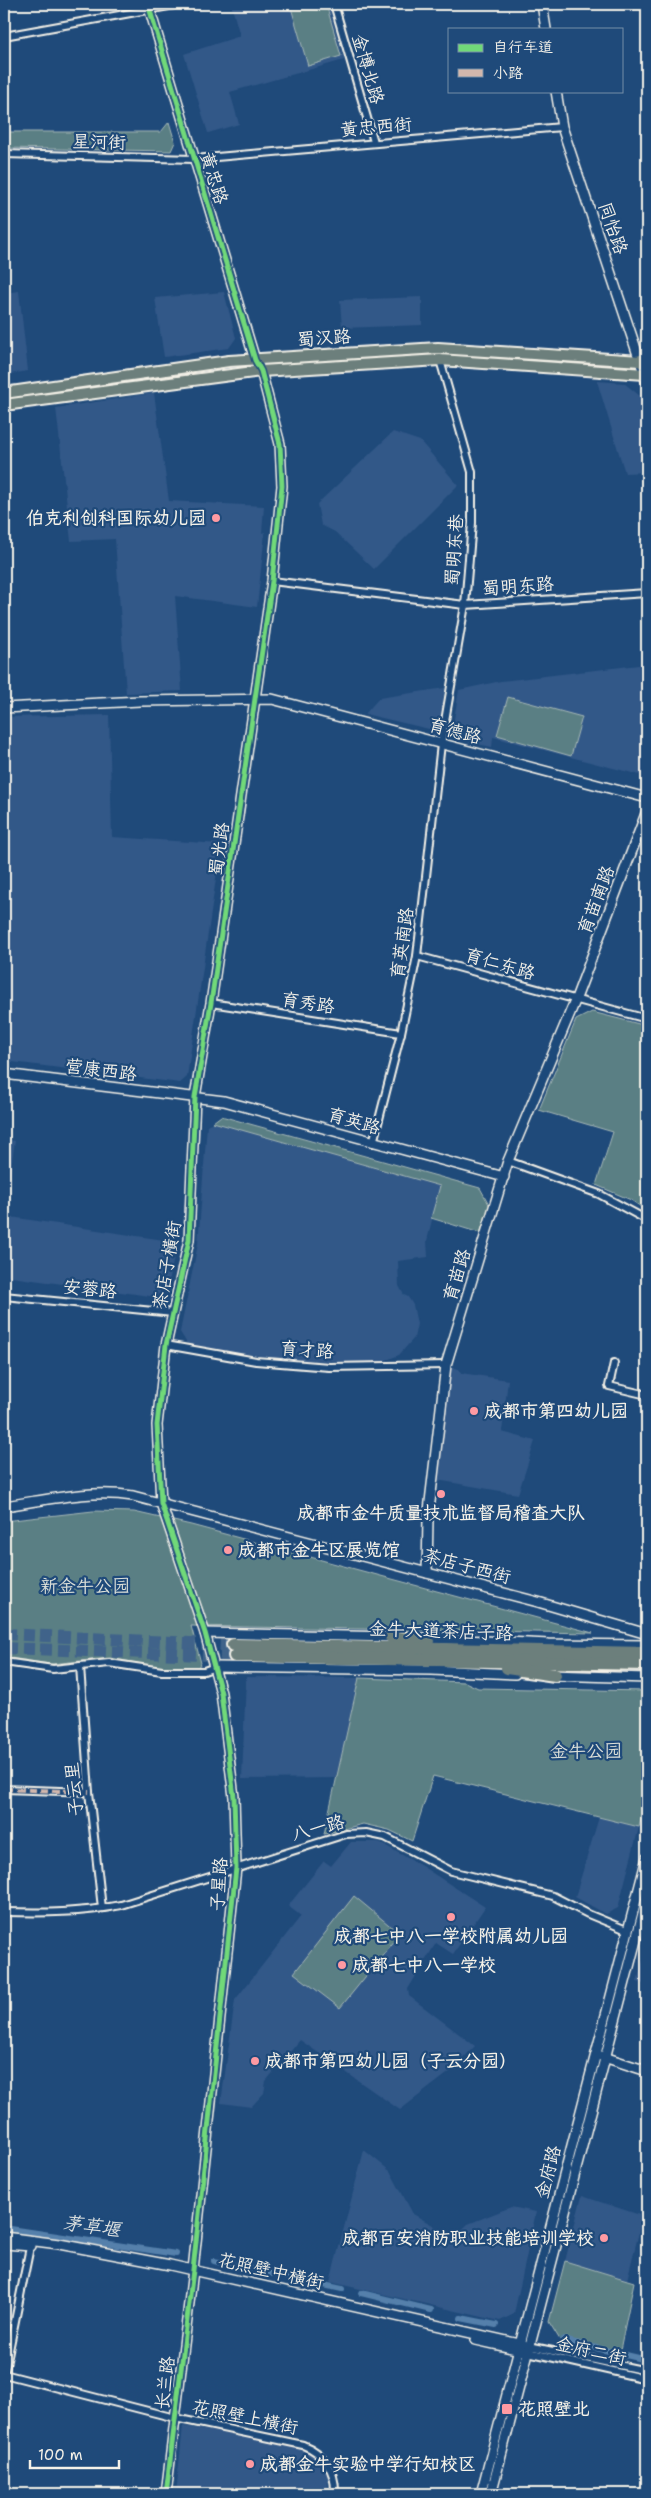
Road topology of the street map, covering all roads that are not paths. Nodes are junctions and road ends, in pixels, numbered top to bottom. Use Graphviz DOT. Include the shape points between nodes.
graph roads {
  1 [pos="180,4"];
  2 [pos="334,4"];
  3 [pos="542,4"];
  4 [pos="149,7"];
  5 [pos="546,28"];
  6 [pos="4,36"];
  7 [pos="556,92"];
  8 [pos="562,127"];
  9 [pos="374,142"];
  10 [pos="4,154"];
  11 [pos="194,159"];
  12 [pos="255,360"];
  13 [pos="440,360"];
  14 [pos="262,371"];
  15 [pos="646,371"];
  16 [pos="4,393"];
  17 [pos="4,405"];
  18 [pos="272,581"];
  19 [pos="647,593"];
  20 [pos="465,605"];
  21 [pos="254,698"];
  22 [pos="4,708"];
  23 [pos="441,744"];
  24 [pos="647,798"];
  25 [pos="647,810"];
  26 [pos="417,956"];
  27 [pos="575,1001"];
  28 [pos="211,1003"];
  29 [pos="647,1019"];
  30 [pos="401,1033"];
  31 [pos="4,1074"];
  32 [pos="194,1097"];
  33 [pos="373,1143"];
  34 [pos="508,1162"];
  35 [pos="504,1177"];
  36 [pos="647,1220"];
  37 [pos="4,1296"];
  38 [pos="172,1313"];
  39 [pos="166,1345"];
  40 [pos="614,1363"];
  41 [pos="446,1366"];
  42 [pos="647,1395"];
  43 [pos="162,1503"];
  44 [pos="4,1506"];
  45 [pos="427,1572"];
  46 [pos="206,1632"];
  47 [pos="647,1634"];
  48 [pos="391,1637"];
  49 [pos="647,1645"];
  50 [pos="511,1651"];
  51 [pos="647,1653"];
  52 [pos="612,1657"];
  53 [pos="466,1661"];
  54 [pos="4,1662"];
  55 [pos="647,1664"];
  56 [pos="80,1666"];
  57 [pos="215,1667"];
  58 [pos="555,1675"];
  59 [pos="647,1678"];
  60 [pos="4,1789"];
  61 [pos="89,1792"];
  62 [pos="647,1858"];
  63 [pos="236,1868"];
  64 [pos="647,1898"];
  65 [pos="102,1908"];
  66 [pos="4,1912"];
  67 [pos="629,1931"];
  68 [pos="600,2056"];
  69 [pos="647,2071"];
  70 [pos="4,2237"];
  71 [pos="31,2243"];
  72 [pos="4,2244"];
  73 [pos="193,2272"];
  74 [pos="524,2348"];
  75 [pos="647,2370"];
  76 [pos="4,2374"];
  77 [pos="647,2379"];
  78 [pos="175,2418"];
  79 [pos="166,2494"];
  80 [pos="335,2494"];
  81 [pos="481,2494"];
  82 [pos="491,2494"];
  1 -- 4 [label="street"];
  2 -- 9 [label="street, 金博北路"];
  3 -- 5 [label="street"];
  4 -- 6 [label="street"];
  4 -- 11 [label="street, 黄忠路"];
  7 -- 8 [label="street, 同怡路"];
  8 -- 9 [label="street, 黄忠西街"];
  8 -- 15 [label="street, 同怡路"];
  9 -- 11 [label="street, 黄忠西街"];
  10 -- 11 [label="street, 星河街"];
  11 -- 12 [label="street, 黄忠路"];
  12 -- 14 [label="street, 黄忠路"];
  12 -- 15 [label="main road, 蜀汉路" via="438,348"];
  12 -- 16 [label="main road, 蜀汉路"];
  13 -- 14 [label="main road, 蜀汉路"];
  13 -- 15 [label="main road, 蜀汉路"];
  13 -- 20 [label="street, 蜀明东巷" via="472,472 472,523"];
  14 -- 17 [label="main road, 蜀汉路"];
  14 -- 18 [label="street, 黄忠路" via="280,444 282,486"];
  18 -- 20 [label="street, 蜀明东路"];
  18 -- 21 [label="street, 蜀光路"];
  19 -- 20 [label="street, 蜀明东路"];
  20 -- 23 [label="street, 蜀明东巷"];
  21 -- 22 [label="street, 育德路"];
  21 -- 23 [label="street, 育德路" via="272,699"];
  21 -- 28 [label="street, 蜀光路"];
  23 -- 24 [label="street, 育德路"];
  23 -- 26 [label="street, 育英南路"];
  25 -- 27 [label="street, 育苗南路"];
  26 -- 27 [label="street, 育仁东路"];
  26 -- 30 [label="street, 育英南路"];
  27 -- 29 [label="street, 育仁东路"];
  27 -- 34 [label="street, 育苗路"];
  28 -- 30 [label="street, 育秀路"];
  28 -- 32 [label="street, 茶店子横街"];
  30 -- 33 [label="street, 育英南路"];
  31 -- 32 [label="street, 营康西路"];
  32 -- 33 [label="street, 育英路" via="224,1101"];
  32 -- 38 [label="street, 茶店子横街" via="189,1240"];
  33 -- 35 [label="street, 育英路"];
  34 -- 35 [label="street, 育苗路"];
  34 -- 36 [label="street" via="598,1194"];
  35 -- 41 [label="street, 育苗路"];
  37 -- 38 [label="street, 安蓉路"];
  38 -- 39 [label="street, 茶店子横街"];
  39 -- 41 [label="street, 育才路" via="256,1361 329,1367"];
  39 -- 43 [label="street, 茶店子横街" via="156,1425"];
  40 -- 42 [label="street" via="609,1386"];
  41 -- 45 [label="street, 育苗路" via="428,1519"];
  43 -- 44 [label="street, 茶店子西街" via="114,1493 61,1496"];
  43 -- 45 [label="street, 茶店子西街"];
  43 -- 46 [label="street, 子星路"];
  45 -- 47 [label="street, 茶店子西街"];
  46 -- 48 [label="street"];
  46 -- 57 [label="street, 子星路"];
  48 -- 49 [label="street"];
  48 -- 50 [label="highway"];
  50 -- 52 [label="highway, 金牛大道茶店子路"];
  50 -- 53 [label="highway, 金牛大道茶店子路" via="234,1650"];
  51 -- 52 [label="highway, 金牛大道茶店子路"];
  52 -- 53 [label="highway, 金牛大道茶店子路"];
  52 -- 55 [label="highway, 金牛大道茶店子路"];
  53 -- 58 [label="highway"];
  54 -- 56 [label="street" via="39,1668"];
  56 -- 57 [label="street" via="109,1663 187,1672"];
  56 -- 61 [label="street, 子云里"];
  57 -- 58 [label="street"];
  57 -- 63 [label="street, 子星路" via="233,1790"];
  58 -- 59 [label="street"];
  60 -- 61 [label="street"];
  61 -- 65 [label="street, 子云里"];
  62 -- 67 [label="street, 金府路"];
  63 -- 65 [label="street, 八一路" via="121,1905"];
  63 -- 67 [label="street, 八一路" via="346,1834 366,1833 385,1837 452,1871 553,1896"];
  63 -- 73 [label="street, 子星路"];
  64 -- 68 [label="street, 金府路"];
  65 -- 66 [label="street, 八一路" via="55,1914"];
  67 -- 68 [label="street, 金府路"];
  68 -- 69 [label="street"];
  68 -- 74 [label="street, 金府路"];
  70 -- 71 [label="street, 花照壁中横街"];
  71 -- 72 [label="street, 花照壁中横街"];
  71 -- 73 [label="street, 花照壁中横街"];
  71 -- 76 [label="street"];
  73 -- 74 [label="street, 花照壁中横街"];
  73 -- 78 [label="street, 长兰路"];
  74 -- 75 [label="street, 金府二街"];
  74 -- 77 [label="street, 金府二街"];
  74 -- 81 [label="street, 金府路"];
  74 -- 82 [label="street, 金府路"];
  76 -- 78 [label="street, 花照壁上横街"];
  78 -- 79 [label="street, 长兰路"];
  78 -- 80 [label="street, 花照壁上横街" via="312,2448 332,2470"];
}
